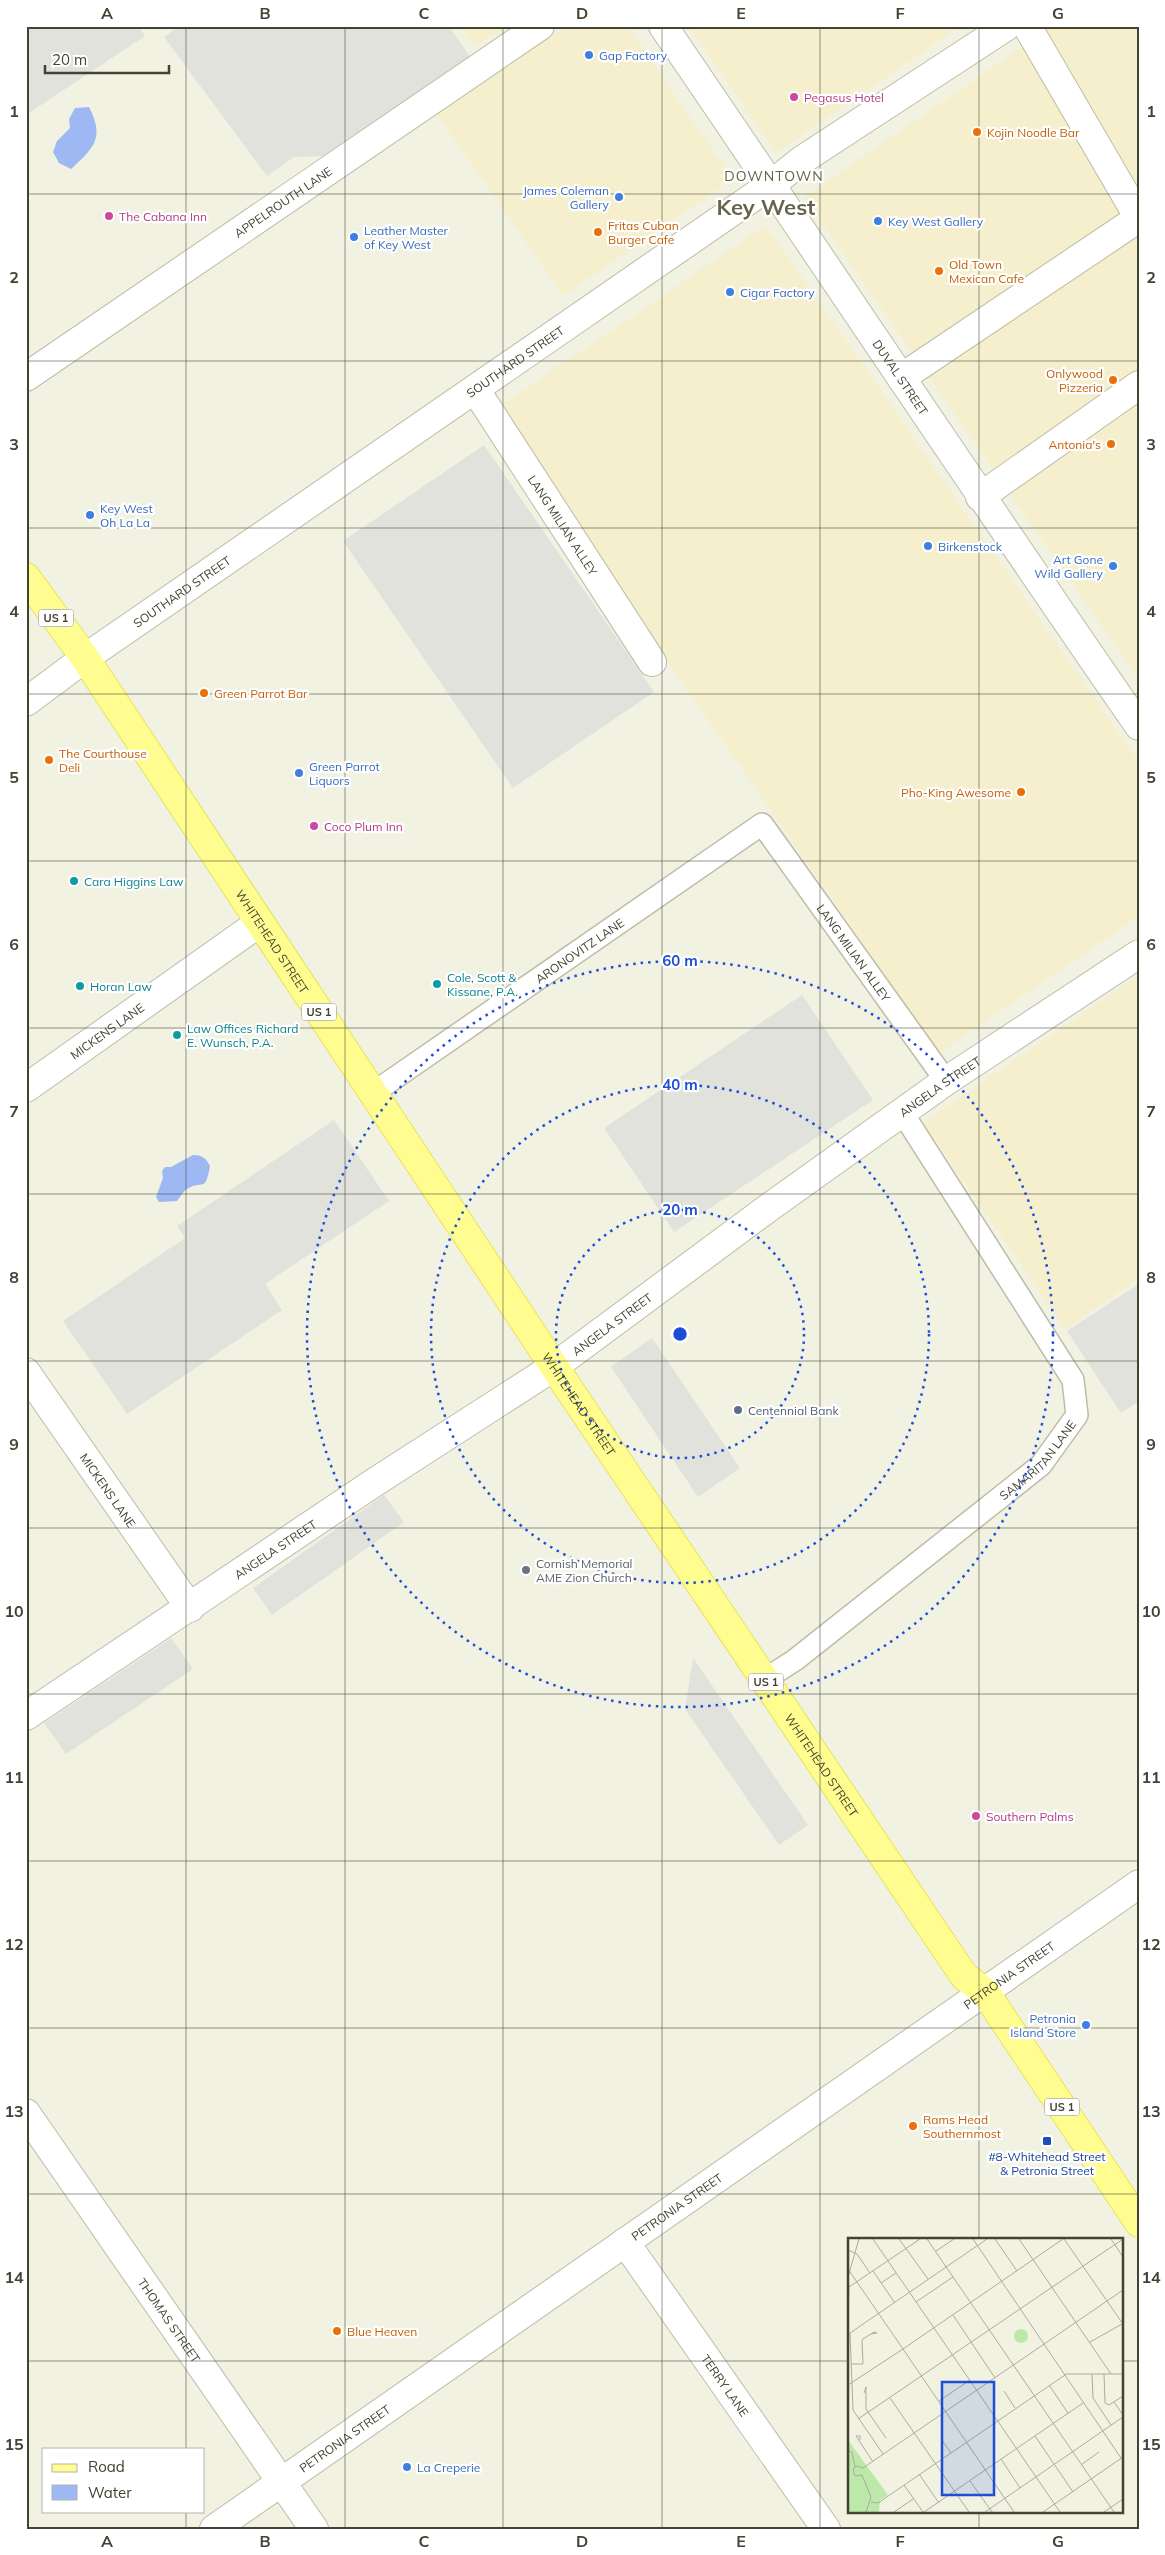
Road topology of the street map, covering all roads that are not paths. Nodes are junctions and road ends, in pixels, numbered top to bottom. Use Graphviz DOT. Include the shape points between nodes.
graph roads {
  1 [pos="540,26"];
  2 [pos="663,26"];
  3 [pos="1007,26"];
  4 [pos="1027,26"];
  5 [pos="772,184"];
  6 [pos="1139,218"];
  7 [pos="26,377"];
  8 [pos="901,378"];
  9 [pos="1139,385"];
  10 [pos="475,389"];
  11 [pos="980,497"];
  12 [pos="26,577"];
  13 [pos="85,658"];
  14 [pos="652,662"];
  15 [pos="26,702"];
  16 [pos="1139,726"];
  17 [pos="762,824"];
  18 [pos="260,923"];
  19 [pos="1139,954"];
  20 [pos="946,1081"];
  21 [pos="26,1088"];
  22 [pos="373,1093"];
  23 [pos="902,1112"];
  24 [pos="555,1366"];
  25 [pos="26,1372"];
  26 [pos="190,1608"];
  27 [pos="764,1680"];
  28 [pos="26,1716"];
  29 [pos="1139,1884"];
  30 [pos="985,1992"];
  31 [pos="26,2113"];
  32 [pos="1139,2223"];
  33 [pos="625,2242"];
  34 [pos="282,2482"];
  35 [pos="214,2529"];
  36 [pos="314,2529"];
  37 [pos="826,2529"];
  1 -- 7 [label="street, APPELROUTH LANE"];
  2 -- 5 [label="street, DUVAL STREET"];
  3 -- 5 [label="street, SOUTHARD STREET" via="802,160"];
  4 -- 6 [label="street"];
  5 -- 8 [label="street, DUVAL STREET"];
  5 -- 10 [label="street, SOUTHARD STREET"];
  6 -- 8 [label="street"];
  8 -- 11 [label="street, DUVAL STREET"];
  9 -- 11 [label="street"];
  10 -- 13 [label="street, SOUTHARD STREET"];
  10 -- 14 [label="street, LANG MILIAN ALLEY"];
  11 -- 16 [label="street, DUVAL STREET"];
  12 -- 13 [label="main road, WHITEHEAD STREET / US 1"];
  13 -- 15 [label="street, SOUTHARD STREET"];
  13 -- 18 [label="main road, WHITEHEAD STREET / US 1"];
  17 -- 20 [label="lane, LANG MILIAN ALLEY"];
  17 -- 22 [label="lane, ARONOVITZ LANE"];
  18 -- 21 [label="street, MICKENS LANE"];
  18 -- 22 [label="main road, WHITEHEAD STREET / US 1"];
  19 -- 20 [label="street, ANGELA STREET"];
  20 -- 23 [label="street, ANGELA STREET"];
  22 -- 24 [label="main road, WHITEHEAD STREET / US 1"];
  23 -- 24 [label="street, ANGELA STREET"];
  23 -- 27 [label="lane, SAMARITAN LANE" via="1074,1380 1077,1415 1041,1465 795,1660"];
  24 -- 26 [label="street, ANGELA STREET" via="372,1484"];
  24 -- 27 [label="main road, WHITEHEAD STREET / US 1"];
  25 -- 26 [label="street, MICKENS LANE"];
  26 -- 28 [label="street, ANGELA STREET"];
  27 -- 30 [label="main road, WHITEHEAD STREET / US 1" via="964,1976"];
  29 -- 30 [label="street, PETRONIA STREET"];
  30 -- 32 [label="main road, WHITEHEAD STREET / US 1"];
  30 -- 33 [label="street, PETRONIA STREET"];
  31 -- 34 [label="street, THOMAS STREET"];
  33 -- 34 [label="street, PETRONIA STREET"];
  33 -- 37 [label="street, TERRY LANE"];
  34 -- 35 [label="street, PETRONIA STREET"];
  34 -- 36 [label="street, THOMAS STREET"];
}
